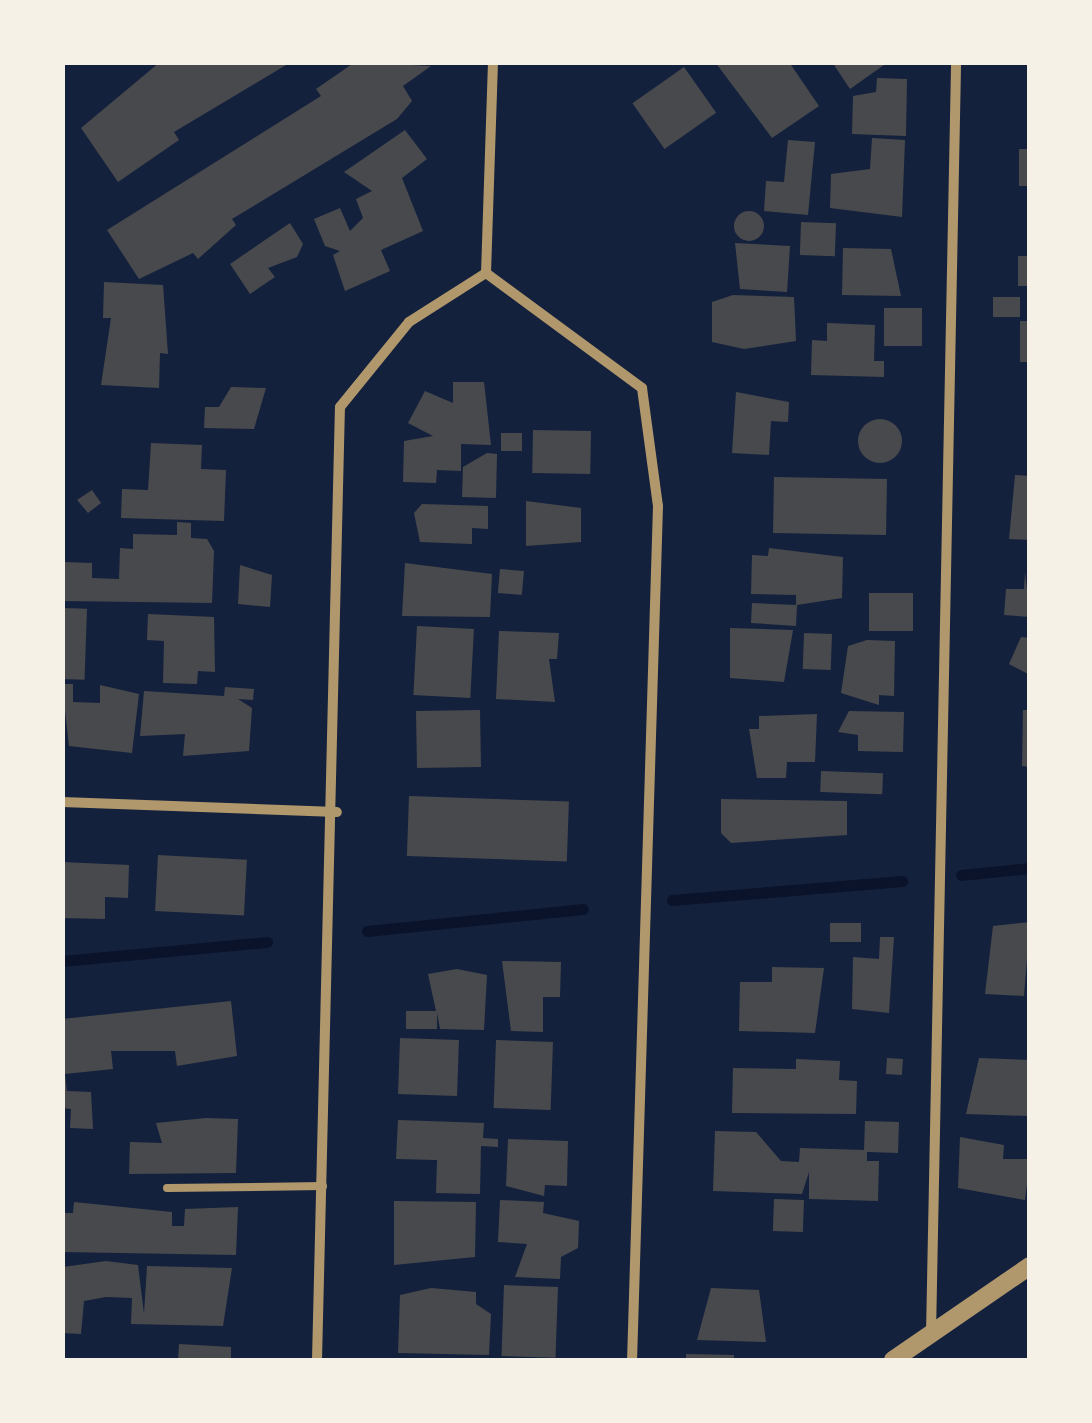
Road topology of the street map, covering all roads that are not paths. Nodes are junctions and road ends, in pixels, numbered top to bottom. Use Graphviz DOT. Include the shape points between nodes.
graph roads {
  1 [pos="493,62"];
  2 [pos="956,62"];
  3 [pos="486,273"];
  4 [pos="62,802"];
  5 [pos="336,812"];
  6 [pos="323,1186"];
  7 [pos="167,1188"];
  8 [pos="1030,1266"];
  9 [pos="930,1334"];
  10 [pos="317,1360"];
  11 [pos="632,1360"];
  12 [pos="893,1360"];
  1 -- 3 [label="street"];
  2 -- 9 [label="street"];
  3 -- 5 [label="street" via="410,322 340,408"];
  3 -- 11 [label="street" via="642,388 658,506"];
  4 -- 5 [label="street"];
  5 -- 6 [label="street"];
  6 -- 7 [label="lane"];
  6 -- 10 [label="street"];
  8 -- 9 [label="street"];
  9 -- 12 [label="street"];
}
